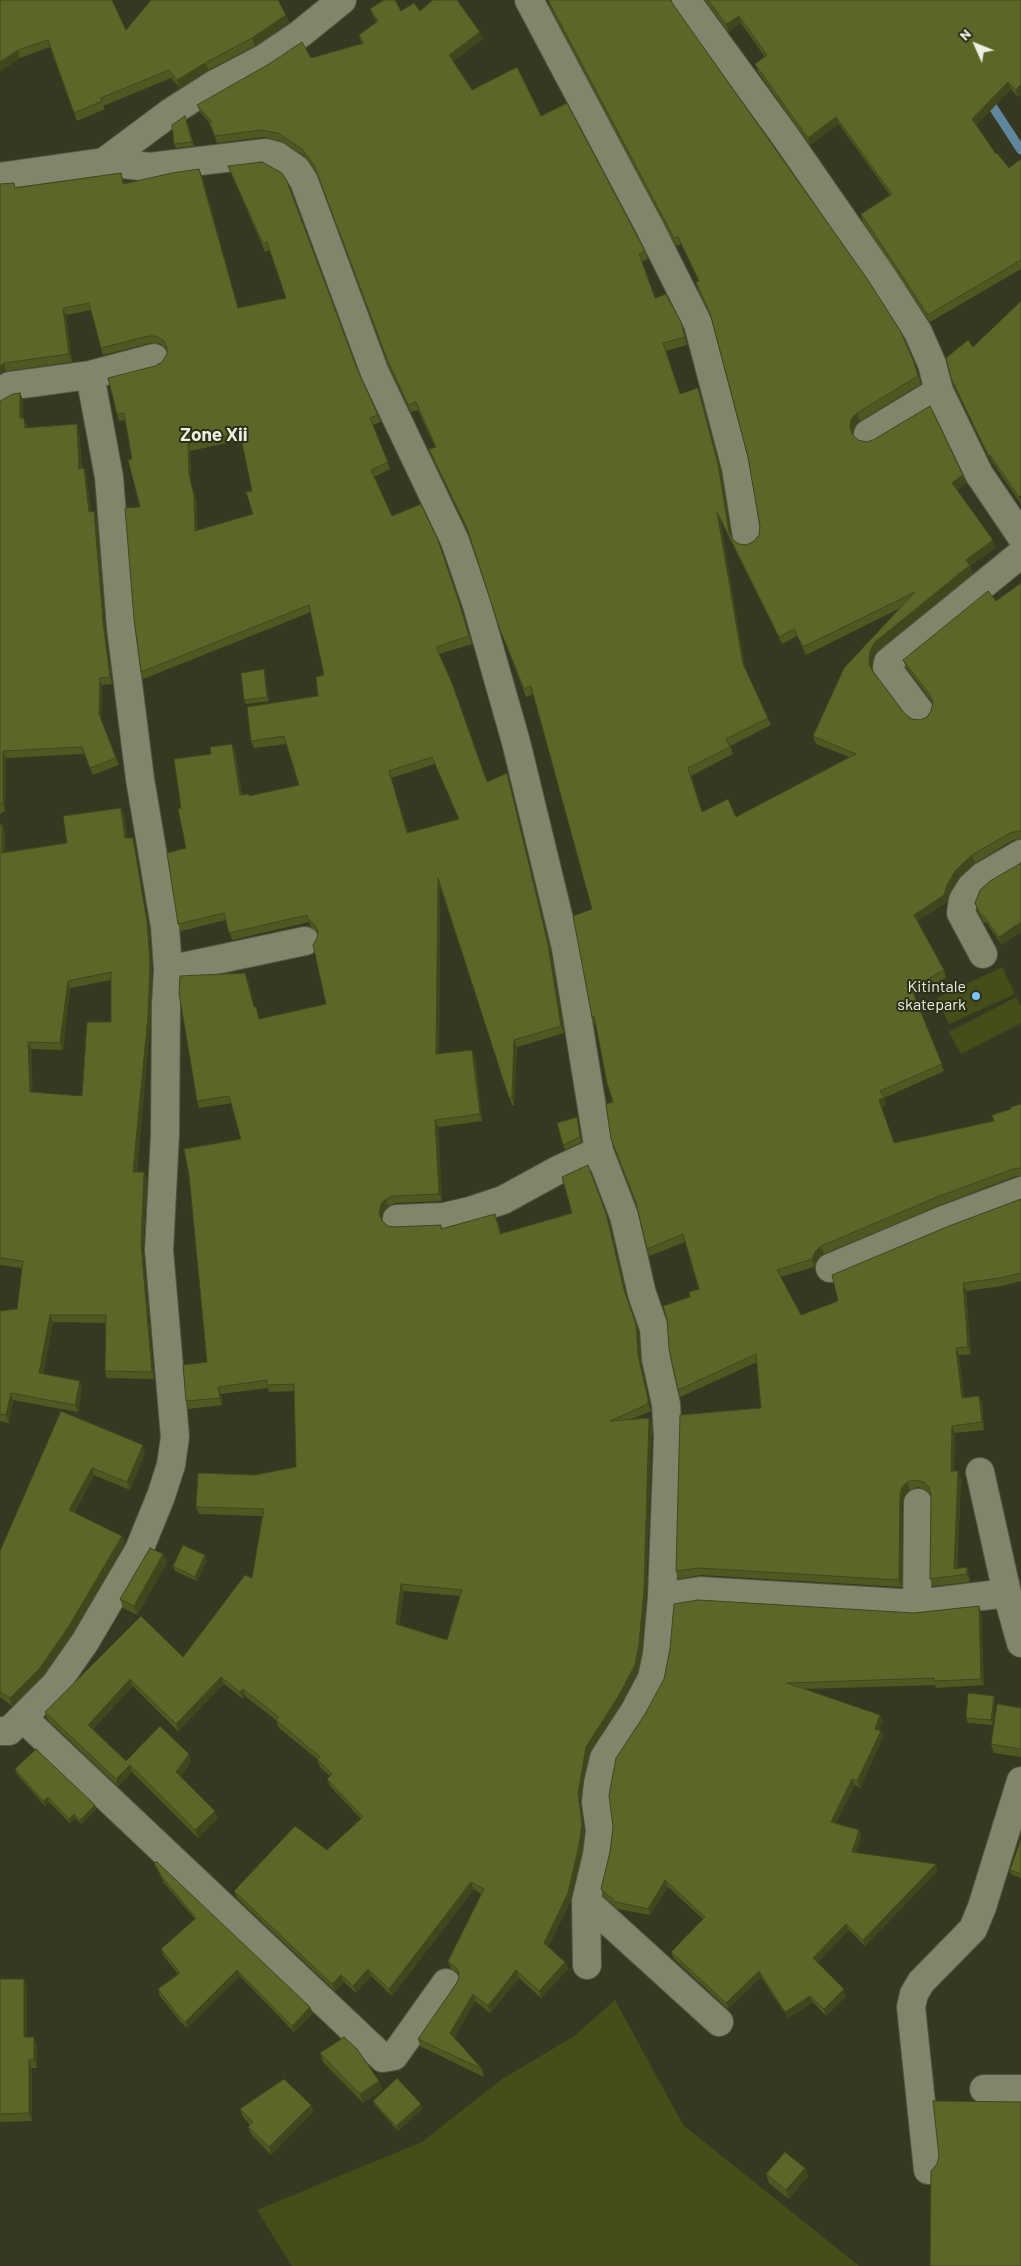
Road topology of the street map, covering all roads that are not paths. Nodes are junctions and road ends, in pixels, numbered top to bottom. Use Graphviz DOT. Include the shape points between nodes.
graph roads {
  1 [pos="342,0"];
  2 [pos="529,0"];
  3 [pos="686,0"];
  4 [pos="104,162"];
  5 [pos="0,177"];
  6 [pos="154,358"];
  7 [pos="90,375"];
  8 [pos="939,391"];
  9 [pos="0,393"];
  10 [pos="868,434"];
  11 [pos="1020,535"];
  12 [pos="747,537"];
  13 [pos="920,712"];
  14 [pos="1021,854"];
  15 [pos="305,940"];
  16 [pos="982,954"];
  17 [pos="168,970"];
  18 [pos="599,1151"];
  19 [pos="1021,1191"];
  20 [pos="397,1219"];
  21 [pos="830,1268"];
  22 [pos="980,1472"];
  23 [pos="918,1503"];
  24 [pos="1007,1593"];
  25 [pos="662,1597"];
  26 [pos="917,1604"];
  27 [pos="1021,1643"];
  28 [pos="12,1725"];
  29 [pos="1021,1781"];
  30 [pos="586,1901"];
  31 [pos="587,1965"];
  32 [pos="446,1983"];
  33 [pos="719,2022"];
  34 [pos="984,2089"];
  35 [pos="1021,2089"];
  36 [pos="928,2170"];
  1 -- 4 [label="street" via="300,34 171,112"];
  2 -- 12 [label="street" via="698,324 736,468"];
  3 -- 8 [label="street" via="786,136 884,279 918,332"];
  4 -- 5 [label="street"];
  4 -- 18 [label="street" via="150,167 266,153 288,162 304,181 376,373 455,541 477,605 516,742 566,948"];
  6 -- 7 [label="street"];
  7 -- 9 [label="street" via="9,386"];
  7 -- 17 [label="street" via="109,477 120,628 140,779 165,927"];
  8 -- 10 [label="street"];
  8 -- 11 [label="street" via="979,474"];
  11 -- 13 [label="street" via="888,662 887,668"];
  14 -- 16 [label="street" via="983,876 963,900 961,913"];
  15 -- 17 [label="street"];
  17 -- 28 [label="street" via="159,1250 174,1417 172,1465 140,1550 85,1642 55,1685"];
  18 -- 20 [label="street" via="504,1200 444,1217"];
  18 -- 25 [label="street" via="624,1216 642,1294 654,1328 656,1359 666,1404 668,1438"];
  19 -- 21 [label="street"];
  22 -- 24 [label="street"];
  23 -- 26 [label="street"];
  24 -- 26 [label="street"];
  24 -- 27 [label="street"];
  25 -- 26 [label="street" via="700,1591"];
  25 -- 30 [label="street" via="652,1678 604,1758 596,1802 600,1831 597,1855"];
  28 -- 32 [label="street" via="383,2058 394,2056"];
  29 -- 36 [label="street" via="982,1907 972,1929 921,1982 914,1994 911,2007"];
  30 -- 31 [label="street"];
  30 -- 33 [label="street"];
  34 -- 35 [label="street"];
}
